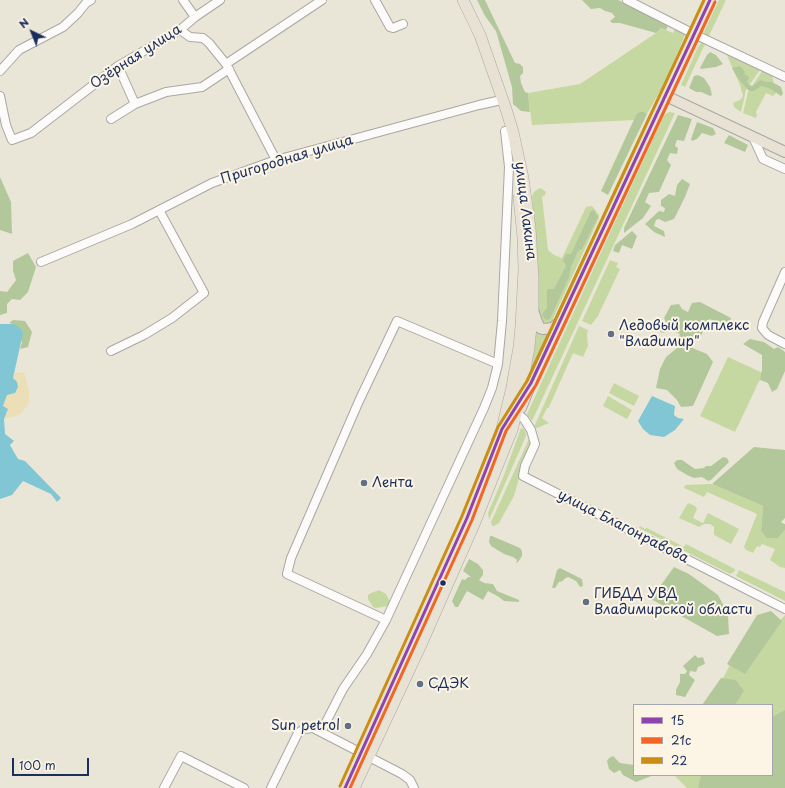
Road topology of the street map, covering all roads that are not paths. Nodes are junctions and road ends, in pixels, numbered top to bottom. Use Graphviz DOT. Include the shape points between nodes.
graph roads {
  1 [pos="91,0"];
  2 [pos="183,0"];
  3 [pos="220,0"];
  4 [pos="322,0"];
  5 [pos="375,0"];
  6 [pos="456,0"];
  7 [pos="463,0"];
  8 [pos="627,0"];
  9 [pos="710,0"];
  10 [pos="195,17"];
  11 [pos="403,24"];
  12 [pos="180,30"];
  13 [pos="694,34"];
  14 [pos="118,66"];
  15 [pos="227,67"];
  16 [pos="0,71"];
  17 [pos="785,77"];
  18 [pos="0,96"];
  19 [pos="666,96"];
  20 [pos="497,101"];
  21 [pos="135,104"];
  22 [pos="111,119"];
  23 [pos="505,131"];
  24 [pos="753,137"];
  25 [pos="785,152"];
  26 [pos="276,160"];
  27 [pos="785,169"];
  28 [pos="159,210"];
  29 [pos="42,262"];
  30 [pos="785,272"];
  31 [pos="533,307"];
  32 [pos="562,319"];
  33 [pos="785,344"];
  34 [pos="111,351"];
  35 [pos="498,364"];
  36 [pos="515,368"];
  37 [pos="529,380"];
  38 [pos="517,410"];
  39 [pos="507,429"];
  40 [pos="785,609"];
  41 [pos="386,620"];
  42 [pos="321,732"];
  43 [pos="365,755"];
  44 [pos="164,788"];
  45 [pos="244,788"];
  46 [pos="271,788"];
  47 [pos="345,788"];
  48 [pos="354,788"];
  49 [pos="414,788"];
  1 -- 16 [label="street" via="63,27 19,50"];
  2 -- 10 [label="street"];
  3 -- 10 [label="street, Озёрная улица"];
  4 -- 15 [label="street"];
  5 -- 11 [label="street" via="390,27"];
  6 -- 20 [label="highway, улица Лакина" via="469,25"];
  7 -- 31 [label="highway, улица Лакина" via="480,35 513,132 530,228"];
  8 -- 13 [label="street"];
  9 -- 13 [label="main road"];
  10 -- 12 [label="street, Озёрная улица"];
  12 -- 14 [label="street, Озёрная улица"];
  12 -- 15 [label="street" via="190,37 203,38"];
  13 -- 17 [label="street"];
  13 -- 19 [label="main road"];
  14 -- 18 [label="street, Озёрная улица" via="31,132 12,140"];
  14 -- 21 [label="street"];
  15 -- 21 [label="street" via="202,87 166,92"];
  15 -- 26 [label="street"];
  19 -- 24 [label="main road"];
  19 -- 32 [label="main road"];
  20 -- 23 [label="highway, улица Лакина"];
  20 -- 26 [label="street, Пригородная улица"];
  21 -- 22 [label="street"];
  23 -- 35 [label="street" via="509,166"];
  23 -- 36 [label="highway, улица Лакина" via="514,167 523,237 523,295"];
  24 -- 25 [label="main road"];
  24 -- 27 [label="street" via="762,159"];
  26 -- 28 [label="street, Пригородная улица" via="212,183"];
  28 -- 29 [label="street, Пригородная улица"];
  28 -- 34 [label="street" via="204,293 172,318"];
  30 -- 33 [label="street" via="762,328 768,335"];
  31 -- 32 [label="main road" via="540,328 553,328"];
  31 -- 37 [label="highway, улица Лакина"];
  32 -- 37 [label="main road"];
  35 -- 41 [label="street" via="484,408"];
  35 -- 41 [label="street" via="397,321 359,401 291,558 287,574"];
  36 -- 37 [label="main road" via="518,378"];
  36 -- 38 [label="main road"];
  36 -- 39 [label="highway, улица Лакина"];
  37 -- 38 [label="highway, улица Лакина"];
  38 -- 39 [label="highway, улица Лакина"];
  38 -- 40 [label="street, улица Благонравова" via="531,430 535,444 523,476"];
  39 -- 43 [label="highway"];
  41 -- 42 [label="street" via="343,689"];
  42 -- 43 [label="street"];
  42 -- 46 [label="street" via="313,728 304,729 298,734"];
  43 -- 47 [label="highway"];
  43 -- 48 [label="highway"];
  43 -- 49 [label="street" via="402,774 410,780"];
  44 -- 45 [label="street" via="181,756"];
}
